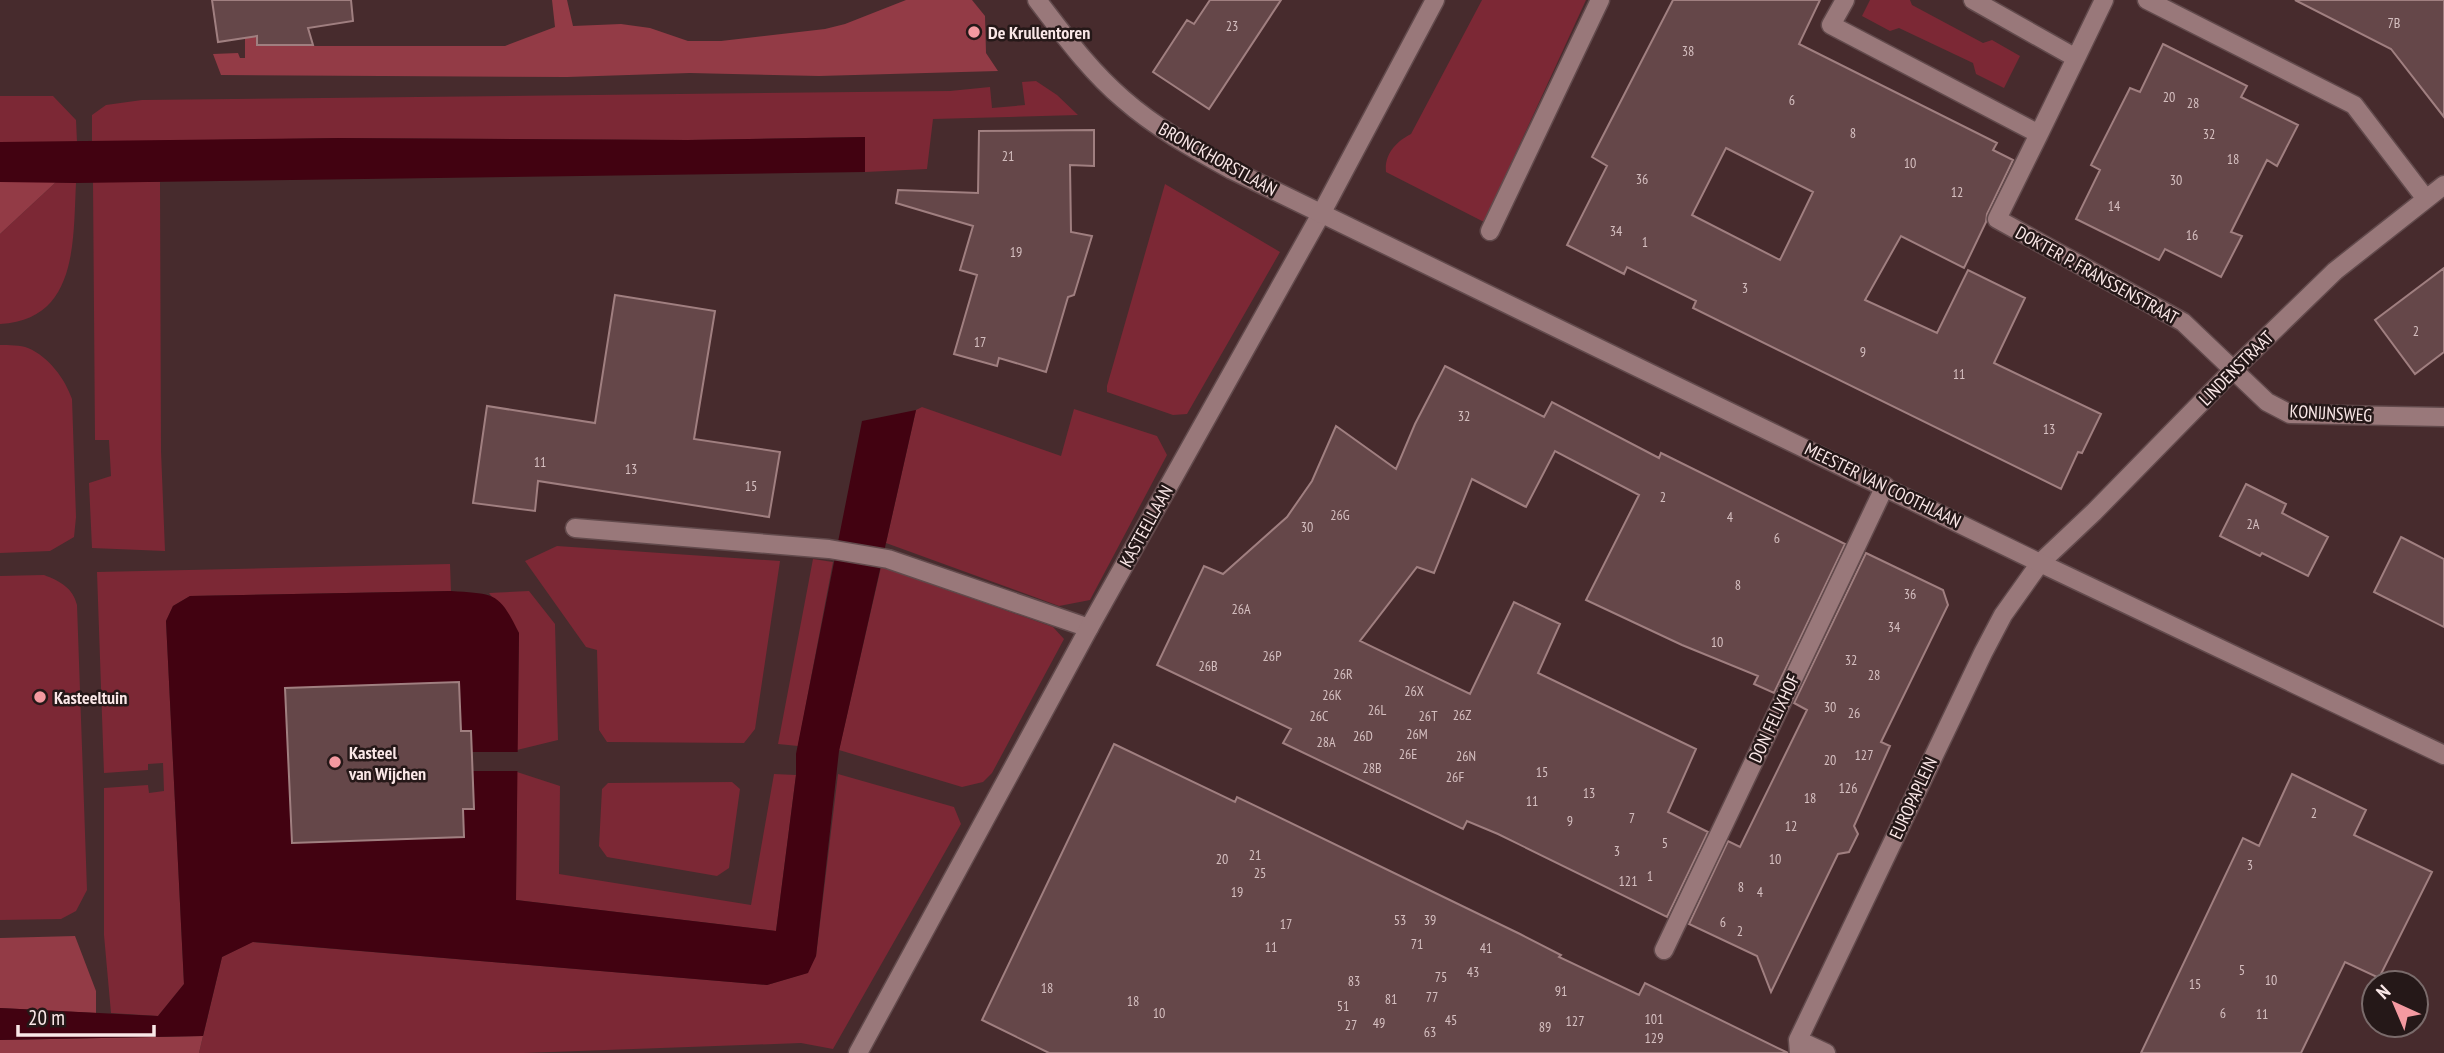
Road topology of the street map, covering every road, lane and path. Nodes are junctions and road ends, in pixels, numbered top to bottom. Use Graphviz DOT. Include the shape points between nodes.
graph roads {
  1 [pos="1037,0"];
  2 [pos="1435,0"];
  3 [pos="1600,0"];
  4 [pos="1844,0"];
  5 [pos="1973,0"];
  6 [pos="2104,0"];
  7 [pos="2147,0"];
  8 [pos="2076,58"];
  9 [pos="2039,134"];
  10 [pos="2444,185"];
  11 [pos="2426,199"];
  12 [pos="1321,215"];
  13 [pos="1490,231"];
  14 [pos="2233,370"];
  15 [pos="2444,418"];
  16 [pos="1885,485"];
  17 [pos="575,528"];
  18 [pos="2040,563"];
  19 [pos="1089,628"];
  20 [pos="2444,755"];
  21 [pos="1664,950"];
  22 [pos="1799,1047"];
  23 [pos="858,1053"];
  24 [pos="1826,1053"];
  1 -- 12 [label="street, BRONCKHORSTLAAN" via="1101,79 1149,119 1200,152"];
  2 -- 12 [label="street, KASTEELLAAN"];
  3 -- 13 [label="street"];
  4 -- 9 [label="street" via="1832,25"];
  5 -- 8 [label="street"];
  6 -- 8 [label="street, DOKTER P. FRANSSENSTRAAT"];
  7 -- 11 [label="street" via="2354,105"];
  8 -- 9 [label="street, DOKTER P. FRANSSENSTRAAT"];
  9 -- 14 [label="street, DOKTER P. FRANSSENSTRAAT" via="1997,219 2165,310"];
  10 -- 11 [label="street, LINDENSTRAAT"];
  11 -- 14 [label="street, LINDENSTRAAT" via="2335,271"];
  12 -- 16 [label="street, MEESTER VAN COOTHLAAN"];
  12 -- 19 [label="street, KASTEELLAAN"];
  14 -- 15 [label="street, KONIJNSWEG" via="2267,402 2290,414"];
  14 -- 18 [label="street, LINDENSTRAAT"];
  16 -- 18 [label="street, MEESTER VAN COOTHLAAN"];
  16 -- 21 [label="street, DON FELIXHOF"];
  17 -- 19 [label="street" via="830,549 888,559"];
  18 -- 20 [label="street, MEESTER VAN COOTHLAAN"];
  18 -- 22 [label="street, EUROPAPLEIN" via="1983,653"];
  19 -- 23 [label="street, KASTEELLAAN"];
  22 -- 24 [label="street, EUROPAPLEIN"];
}
